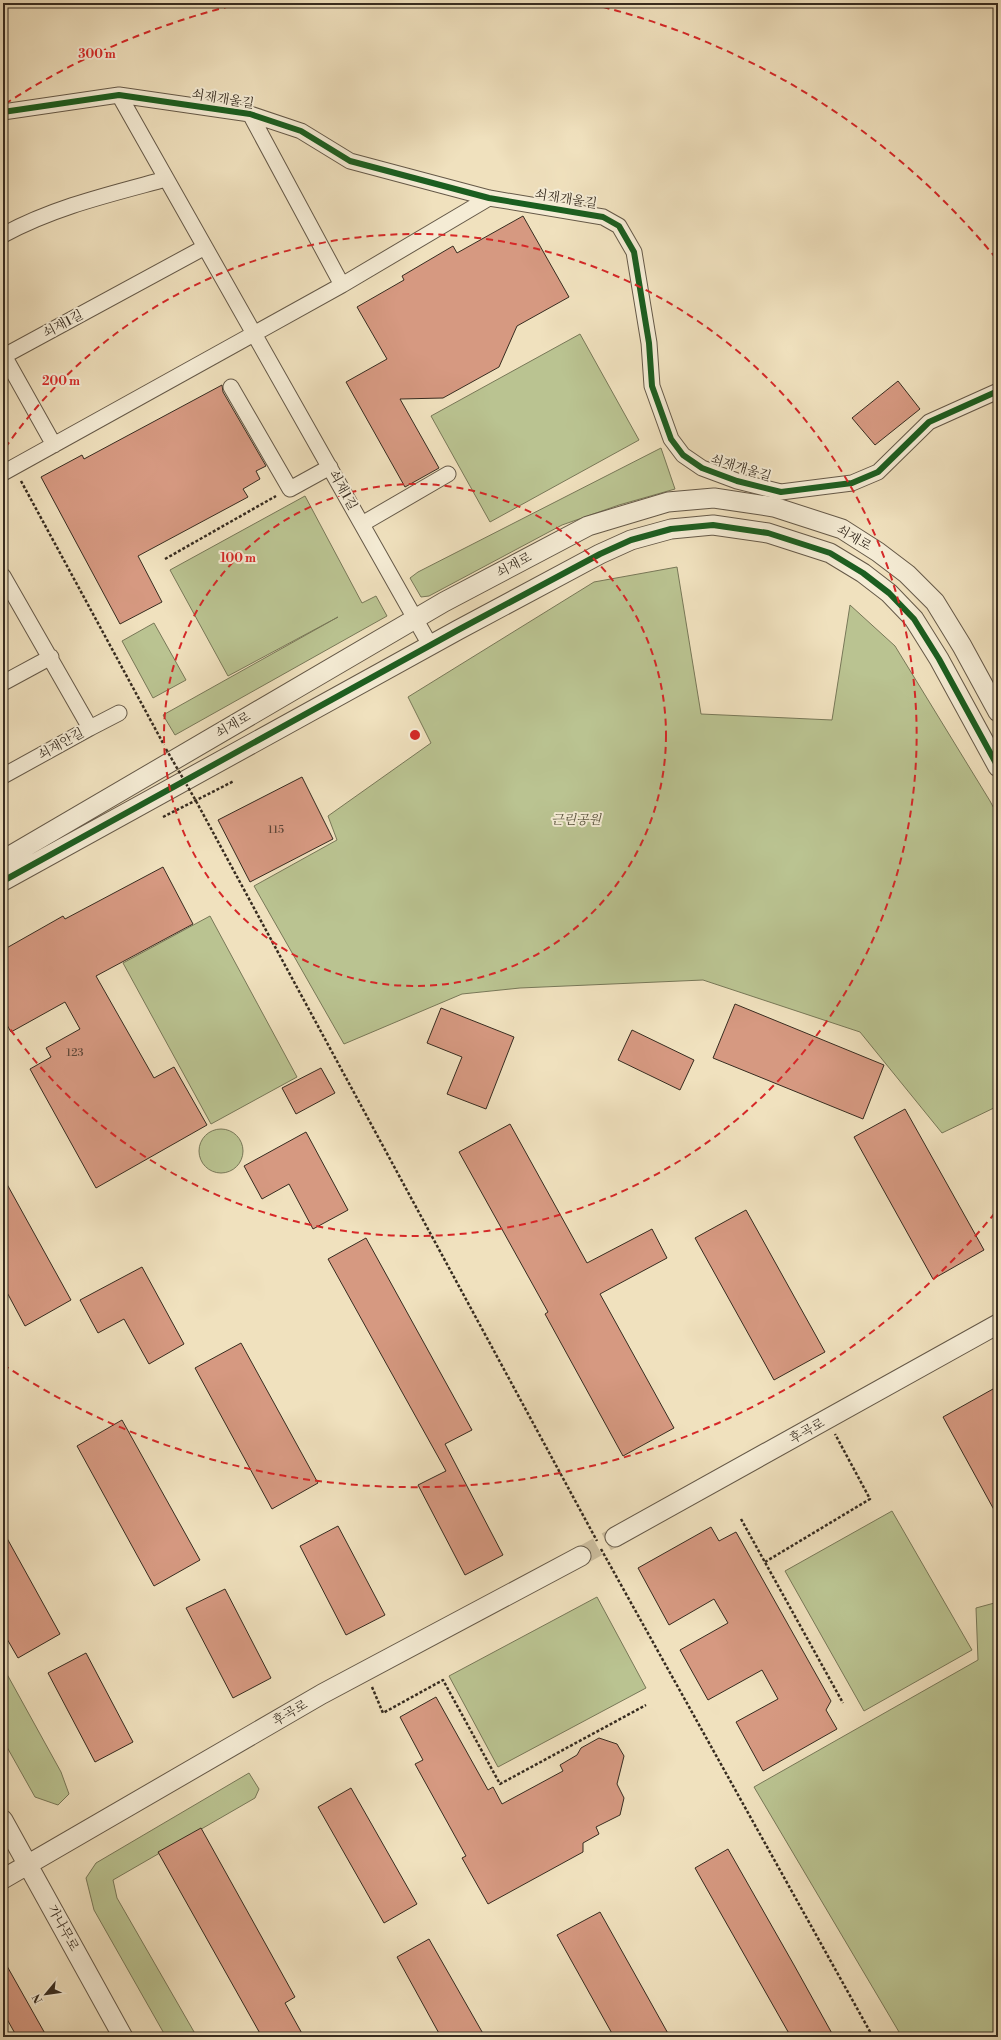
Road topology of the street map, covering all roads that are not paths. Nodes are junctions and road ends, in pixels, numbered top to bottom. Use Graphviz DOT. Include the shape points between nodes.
graph roads {
  1 [pos="119,95"];
  2 [pos="3,112"];
  3 [pos="250,114"];
  4 [pos="166,178"];
  5 [pos="489,198"];
  6 [pos="3,236"];
  7 [pos="205,247"];
  8 [pos="342,285"];
  9 [pos="255,334"];
  10 [pos="4,355"];
  11 [pos="231,387"];
  12 [pos="998,391"];
  13 [pos="54,445"];
  14 [pos="330,467"];
  15 [pos="8,470"];
  16 [pos="448,474"];
  17 [pos="362,524"];
  18 [pos="3,576"];
  19 [pos="416,619"];
  20 [pos="430,645"];
  21 [pos="51,657"];
  22 [pos="3,683"];
  23 [pos="998,712"];
  24 [pos="119,713"];
  25 [pos="90,728"];
  26 [pos="998,767"];
  27 [pos="3,776"];
  28 [pos="3,860"];
  29 [pos="3,881"];
  30 [pos="998,1324"];
  31 [pos="615,1537"];
  32 [pos="581,1556"];
  33 [pos="3,1820"];
  34 [pos="28,1864"];
  35 [pos="3,1879"];
  36 [pos="123,2037"];
  1 -- 2 [label="street, 쇠재개울길"];
  1 -- 3 [label="street, 쇠재개울길"];
  1 -- 4 [label="street, 쇠재1길"];
  3 -- 5 [label="street, 쇠재개울길" via="301,131 350,161"];
  3 -- 8 [label="street"];
  4 -- 6 [label="street" via="69,206"];
  4 -- 7 [label="street, 쇠재1길"];
  5 -- 8 [label="street"];
  5 -- 12 [label="street, 쇠재개울길" via="603,217 619,226 634,252 649,343 652,386 671,439 683,456 702,468 737,481 782,492 852,483 878,472 929,422"];
  7 -- 9 [label="street, 쇠재1길"];
  7 -- 10 [label="street, 쇠재1길"];
  8 -- 9 [label="street"];
  9 -- 13 [label="street"];
  9 -- 14 [label="street, 쇠재1길"];
  10 -- 13 [label="street"];
  11 -- 14 [label="street" via="290,489"];
  13 -- 15 [label="street"];
  14 -- 17 [label="street, 쇠재1길"];
  16 -- 17 [label="street"];
  17 -- 19 [label="street, 쇠재1길"];
  18 -- 21 [label="street, 쇠재안길"];
  19 -- 20 [label="street, 쇠재1길"];
  19 -- 23 [label="street, 쇠재로" via="588,526 622,515 668,502 714,498 774,507 842,529 907,574 935,602"];
  19 -- 28 [label="street, 쇠재로"];
  20 -- 26 [label="street" via="631,540 671,528 713,525 768,533 830,553 890,594 914,619 935,652"];
  20 -- 29 [label="street"];
  21 -- 22 [label="street"];
  21 -- 25 [label="street, 쇠재안길"];
  24 -- 25 [label="street"];
  25 -- 27 [label="street, 쇠재안길"];
  30 -- 31 [label="street, 후곡로"];
  32 -- 34 [label="street, 후곡로" via="365,1670"];
  33 -- 34 [label="street, 가나무로"];
  34 -- 35 [label="street, 후곡로"];
  34 -- 36 [label="street, 가나무로"];
}
